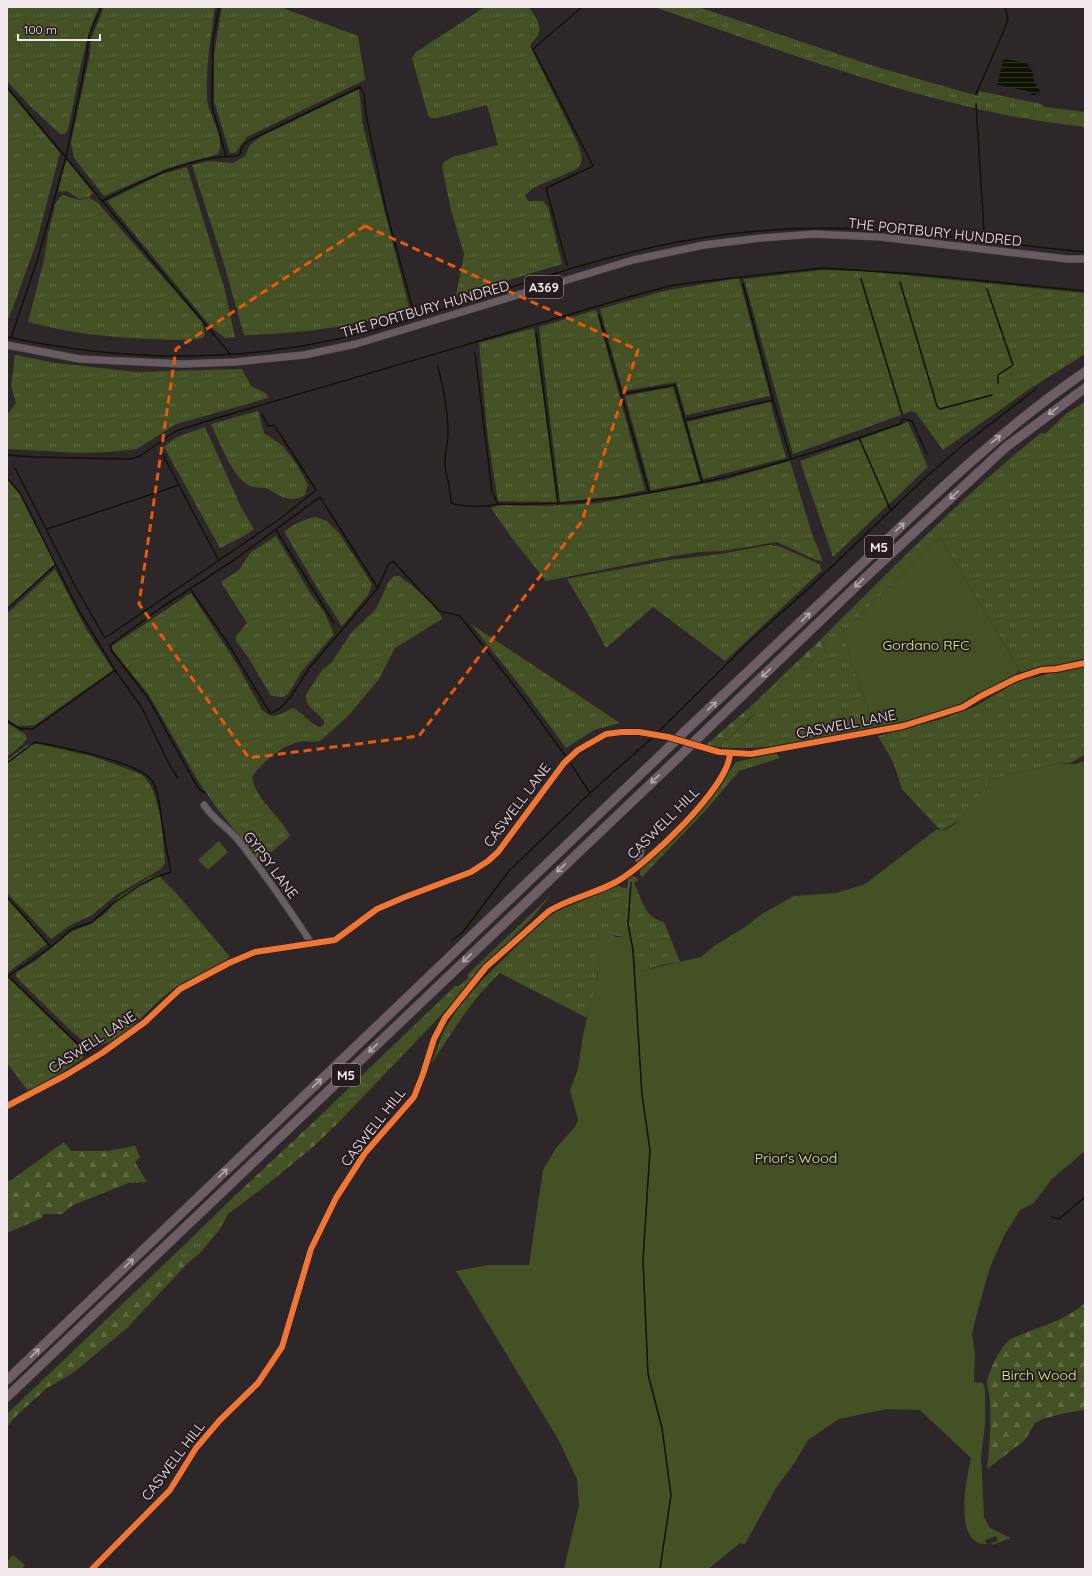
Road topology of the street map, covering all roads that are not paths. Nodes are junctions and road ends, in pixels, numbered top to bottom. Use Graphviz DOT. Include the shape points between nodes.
graph roads {
  1 [pos="1085,259"];
  2 [pos="7,345"];
  3 [pos="1085,372"];
  4 [pos="1085,388"];
  5 [pos="1085,663"];
  6 [pos="730,753"];
  7 [pos="204,805"];
  8 [pos="650,856"];
  9 [pos="639,860"];
  10 [pos="312,944"];
  11 [pos="7,1106"];
  12 [pos="7,1380"];
  13 [pos="7,1397"];
  14 [pos="92,1569"];
  1 -- 2 [label="main road, THE PORTBURY HUNDRED / A369" via="880,237 814,234 761,238 704,245 633,260 356,344 304,355 235,362 162,364 80,359"];
  12 -- 3 [label="highway, M5, one-way, bridge" via="909,518 991,443 1031,410"];
  4 -- 13 [label="highway, M5, one-way, bridge" via="1006,447 867,576"];
  5 -- 6 [label="street, CASWELL LANE" via="1041,670 1017,678 963,706 903,726 751,754"];
  6 -- 8 [label="street, CASWELL HILL" via="725,772 701,805"];
  6 -- 10 [label="street, CASWELL LANE" via="639,732 611,734 596,739 578,750 564,764 503,846 488,862 471,872 377,910 335,940"];
  7 -- 10 [label="street, GYPSY LANE" via="211,816 233,834 267,876"];
  8 -- 9 [label="street, CASWELL HILL" via="641,846"];
  8 -- 14 [label="street, CASWELL HILL" via="615,883 578,896 549,911 486,967 463,994 445,1018 434,1039 414,1096 365,1153 336,1198 311,1249 282,1347 258,1383 196,1448 170,1490"];
  10 -- 11 [label="street, CASWELL LANE" via="255,952 228,963 180,989 145,1022 102,1053"];
}
